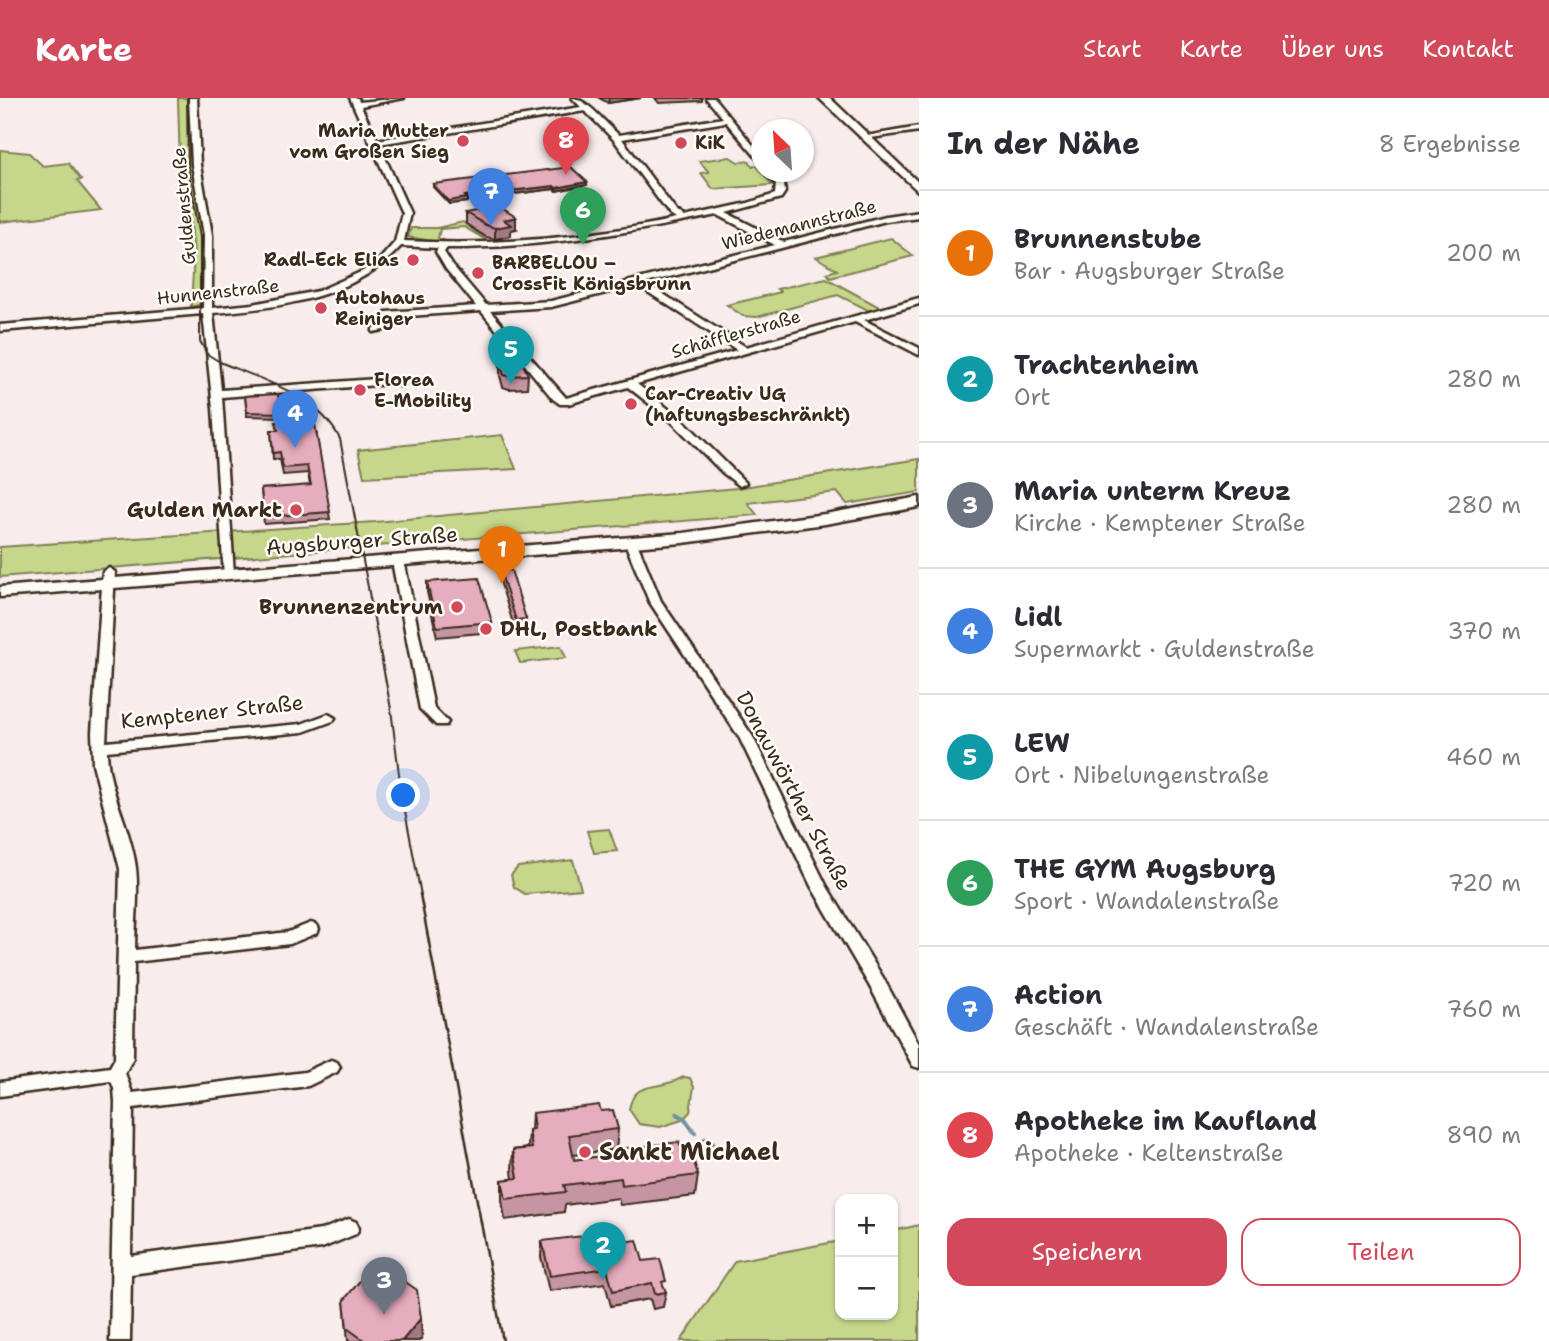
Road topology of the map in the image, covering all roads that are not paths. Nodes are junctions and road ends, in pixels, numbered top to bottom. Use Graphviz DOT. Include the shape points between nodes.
graph roads {
  1 [pos="193,98"];
  2 [pos="400,98"];
  3 [pos="576,98"];
  4 [pos="710,98"];
  5 [pos="824,98"];
  6 [pos="355,101"];
  7 [pos="588,108"];
  8 [pos="727,120"];
  9 [pos="917,131"];
  10 [pos="864,137"];
  11 [pos="617,138"];
  12 [pos="373,143"];
  13 [pos="751,150"];
  14 [pos="778,182"];
  15 [pos="919,189"];
  16 [pos="719,212"];
  17 [pos="919,214"];
  18 [pos="683,219"];
  19 [pos="399,243"];
  20 [pos="784,246"];
  21 [pos="443,247"];
  22 [pos="639,282"];
  23 [pos="919,301"];
  24 [pos="482,308"];
  25 [pos="208,311"];
  26 [pos="856,318"];
  27 [pos="0,328"];
  28 [pos="376,330"];
  29 [pos="744,351"];
  30 [pos="919,352"];
  31 [pos="401,383"];
  32 [pos="629,383"];
  33 [pos="216,394"];
  34 [pos="740,483"];
  35 [pos="919,502"];
  36 [pos="851,514"];
  37 [pos="631,543"];
  38 [pos="398,561"];
  39 [pos="228,568"];
  40 [pos="108,578"];
  41 [pos="0,580"];
  42 [pos="0,592"];
  43 [pos="328,718"];
  44 [pos="441,722"];
  45 [pos="100,747"];
  46 [pos="311,929"];
  47 [pos="126,957"];
  48 [pos="919,1061"];
  49 [pos="331,1067"];
  50 [pos="116,1073"];
  51 [pos="0,1089"];
  52 [pos="124,1102"];
  53 [pos="349,1228"];
  54 [pos="121,1266"];
  55 [pos="120,1341"];
  1 -- 25 [label="street, Guldenstraße" via="196,165 208,235"];
  2 -- 6 [label="street"];
  3 -- 7 [label="street"];
  4 -- 8 [label="street"];
  5 -- 10 [label="street"];
  6 -- 12 [label="street"];
  7 -- 11 [label="street"];
  7 -- 12 [label="street"];
  8 -- 11 [label="street"];
  8 -- 13 [label="street"];
  9 -- 10 [label="street"];
  10 -- 15 [label="street"];
  11 -- 18 [label="street" via="673,213"];
  12 -- 19 [label="street" via="406,213"];
  14 -- 16 [label="street" via="778,196"];
  16 -- 18 [label="street"];
  16 -- 20 [label="street"];
  17 -- 20 [label="street, Wiedemannstraße"];
  18 -- 21 [label="street" via="567,239"];
  19 -- 21 [label="street"];
  19 -- 25 [label="street, Hunnenstraße" via="384,260 334,288 271,304"];
  20 -- 22 [label="street, Wiedemannstraße"];
  21 -- 24 [label="street" via="441,256"];
  22 -- 24 [label="street, Wiedemannstraße" via="551,304"];
  22 -- 29 [label="street"];
  23 -- 26 [label="street, Schäfflerstraße"];
  24 -- 28 [label="street, Wiedemannstraße" via="389,314 392,326"];
  24 -- 32 [label="street, Schäfflerstraße" via="564,402"];
  25 -- 27 [label="street, Hunnenstraße"];
  25 -- 33 [label="street, Guldenstraße"];
  26 -- 29 [label="street, Schäfflerstraße"];
  26 -- 30 [label="street"];
  29 -- 32 [label="street, Schäfflerstraße"];
  31 -- 33 [label="street"];
  32 -- 34 [label="street" via="679,422"];
  33 -- 39 [label="street, Guldenstraße"];
  35 -- 36 [label="street, Augsburger Straße"];
  36 -- 37 [label="street, Augsburger Straße"];
  36 -- 39 [label="street, Augsburger Straße"];
  37 -- 38 [label="street, Augsburger Straße"];
  37 -- 48 [label="street, Donauwörther Straße" via="655,601 746,737 819,886"];
  38 -- 39 [label="street, Augsburger Straße"];
  38 -- 44 [label="street" via="427,709"];
  39 -- 40 [label="street, Augsburger Straße"];
  40 -- 41 [label="street, Augsburger Straße"];
  40 -- 42 [label="street, Augsburger Straße"];
  40 -- 45 [label="street, Kemptener Straße"];
  43 -- 45 [label="street, Kemptener Straße" via="303,728"];
  45 -- 47 [label="street, Kemptener Straße" via="103,782 128,869"];
  46 -- 47 [label="street" via="290,938"];
  47 -- 50 [label="street, Kemptener Straße" via="124,1058"];
  49 -- 52 [label="street" via="308,1079"];
  50 -- 51 [label="street"];
  50 -- 52 [label="street, Kemptener Straße" via="124,1088"];
  52 -- 54 [label="street, Kemptener Straße"];
  53 -- 54 [label="street" via="322,1239"];
  54 -- 55 [label="street, Kemptener Straße"];
}
